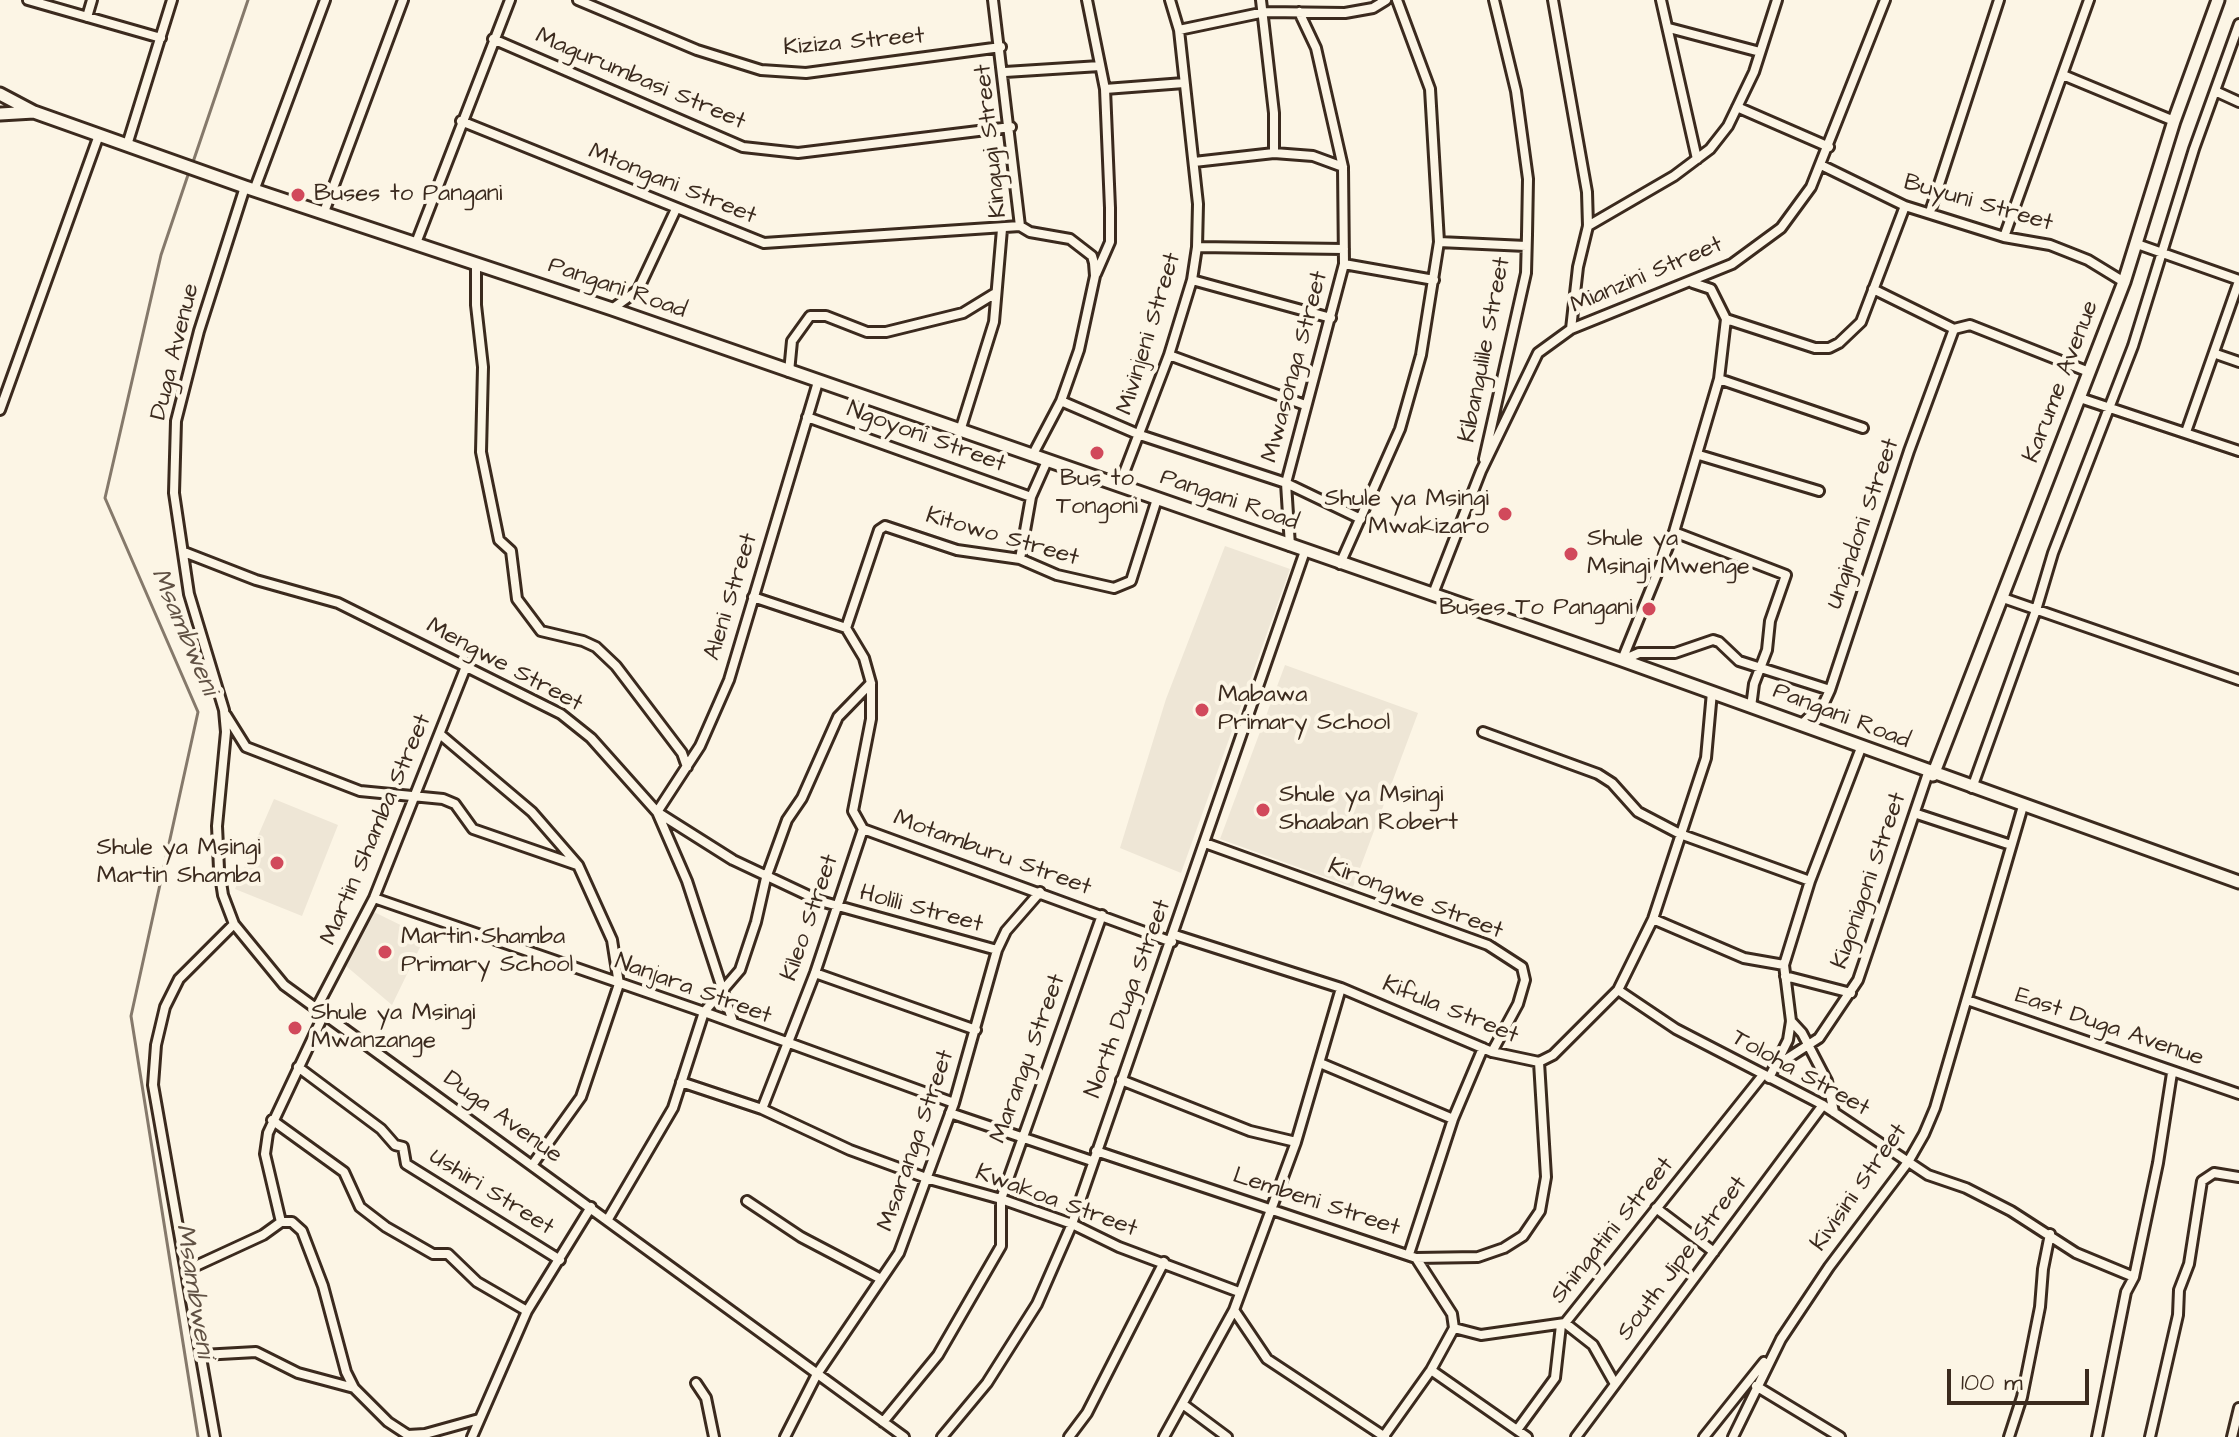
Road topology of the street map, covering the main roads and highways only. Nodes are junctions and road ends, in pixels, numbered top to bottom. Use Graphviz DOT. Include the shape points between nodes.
graph roads {
  1 [pos="2218,0"];
  2 [pos="0,94"];
  3 [pos="34,112"];
  4 [pos="0,114"];
  5 [pos="1930,774"];
  6 [pos="2239,882"];
  1 -- 5 [label="main road, Karume Avenue" via="2174,121 2141,245 2089,372 2009,600"];
  2 -- 3 [label="main road"];
  3 -- 4 [label="main road"];
  3 -- 5 [label="main road, Pangani Road" via="1433,594"];
  5 -- 6 [label="main road, Pangani Road"];
}
